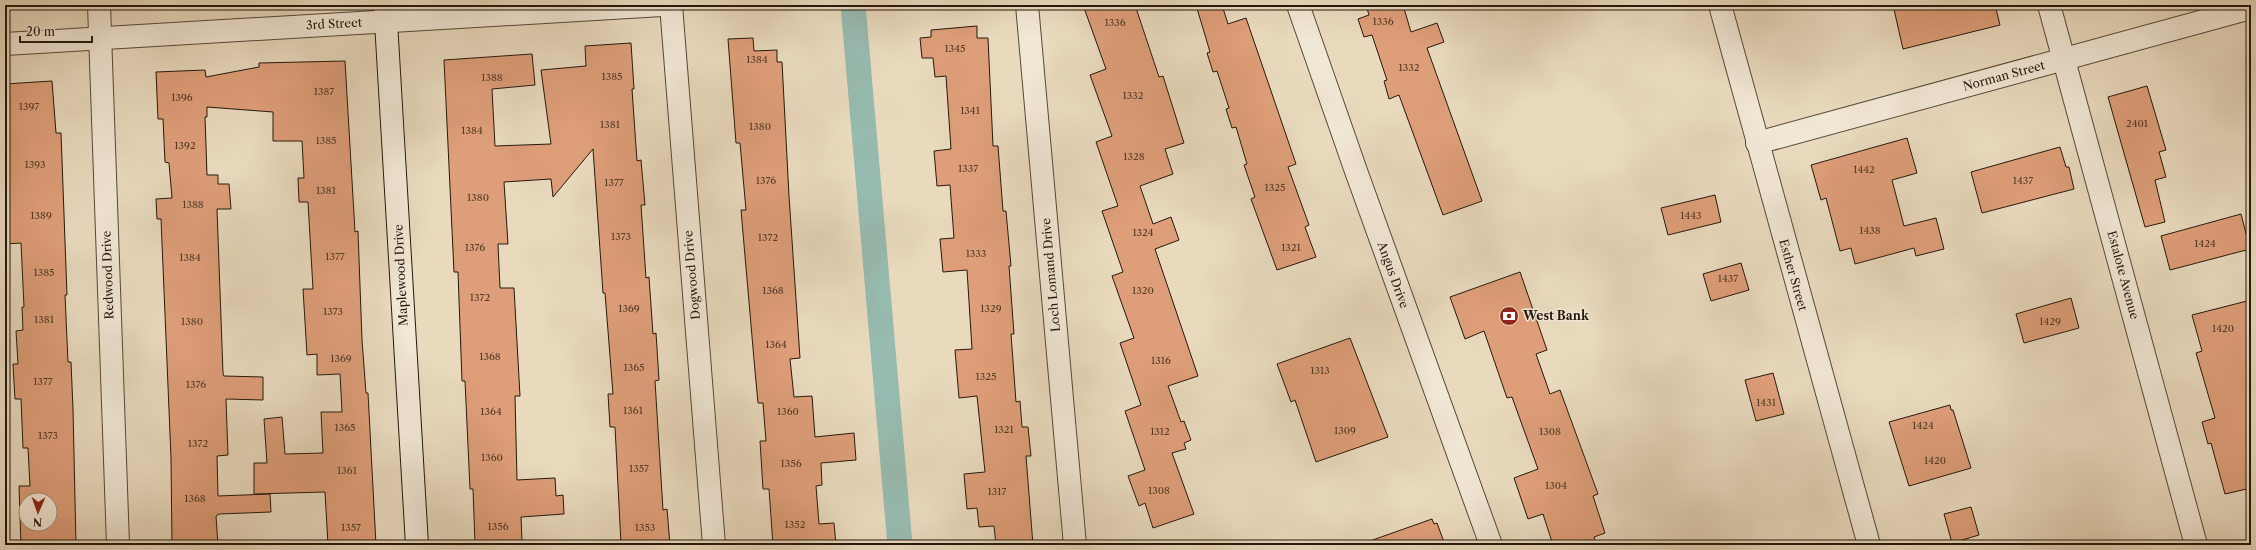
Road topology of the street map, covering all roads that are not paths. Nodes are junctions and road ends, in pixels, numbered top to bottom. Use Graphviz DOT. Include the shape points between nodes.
graph roads {
  1 [pos="99,5"];
  2 [pos="662,5"];
  3 [pos="670,5"];
  4 [pos="1027,5"];
  5 [pos="1298,5"];
  6 [pos="1720,5"];
  7 [pos="2049,5"];
  8 [pos="2251,8"];
  9 [pos="386,13"];
  10 [pos="100,39"];
  11 [pos="5,44"];
  12 [pos="2064,59"];
  13 [pos="1757,143"];
  14 [pos="118,545"];
  15 [pos="417,545"];
  16 [pos="714,545"];
  17 [pos="1075,545"];
  18 [pos="1491,545"];
  19 [pos="1869,545"];
  20 [pos="2196,545"];
  1 -- 10 [label="street, Redwood Drive"];
  2 -- 9 [label="street, 3rd Street"];
  3 -- 16 [label="street, Dogwood Drive"];
  4 -- 17 [label="street, Loch Lomand Drive"];
  5 -- 18 [label="street, Angus Drive"];
  6 -- 13 [label="street, Esther Street"];
  7 -- 12 [label="street, Estalote Avenue"];
  8 -- 12 [label="street, Norman Street"];
  9 -- 10 [label="street, 3rd Street"];
  9 -- 15 [label="street, Maplewood Drive"];
  10 -- 11 [label="street, 3rd Street"];
  10 -- 14 [label="street, Redwood Drive"];
  12 -- 13 [label="street, Norman Street"];
  12 -- 20 [label="street, Estalote Avenue"];
  13 -- 19 [label="street, Esther Street"];
}
